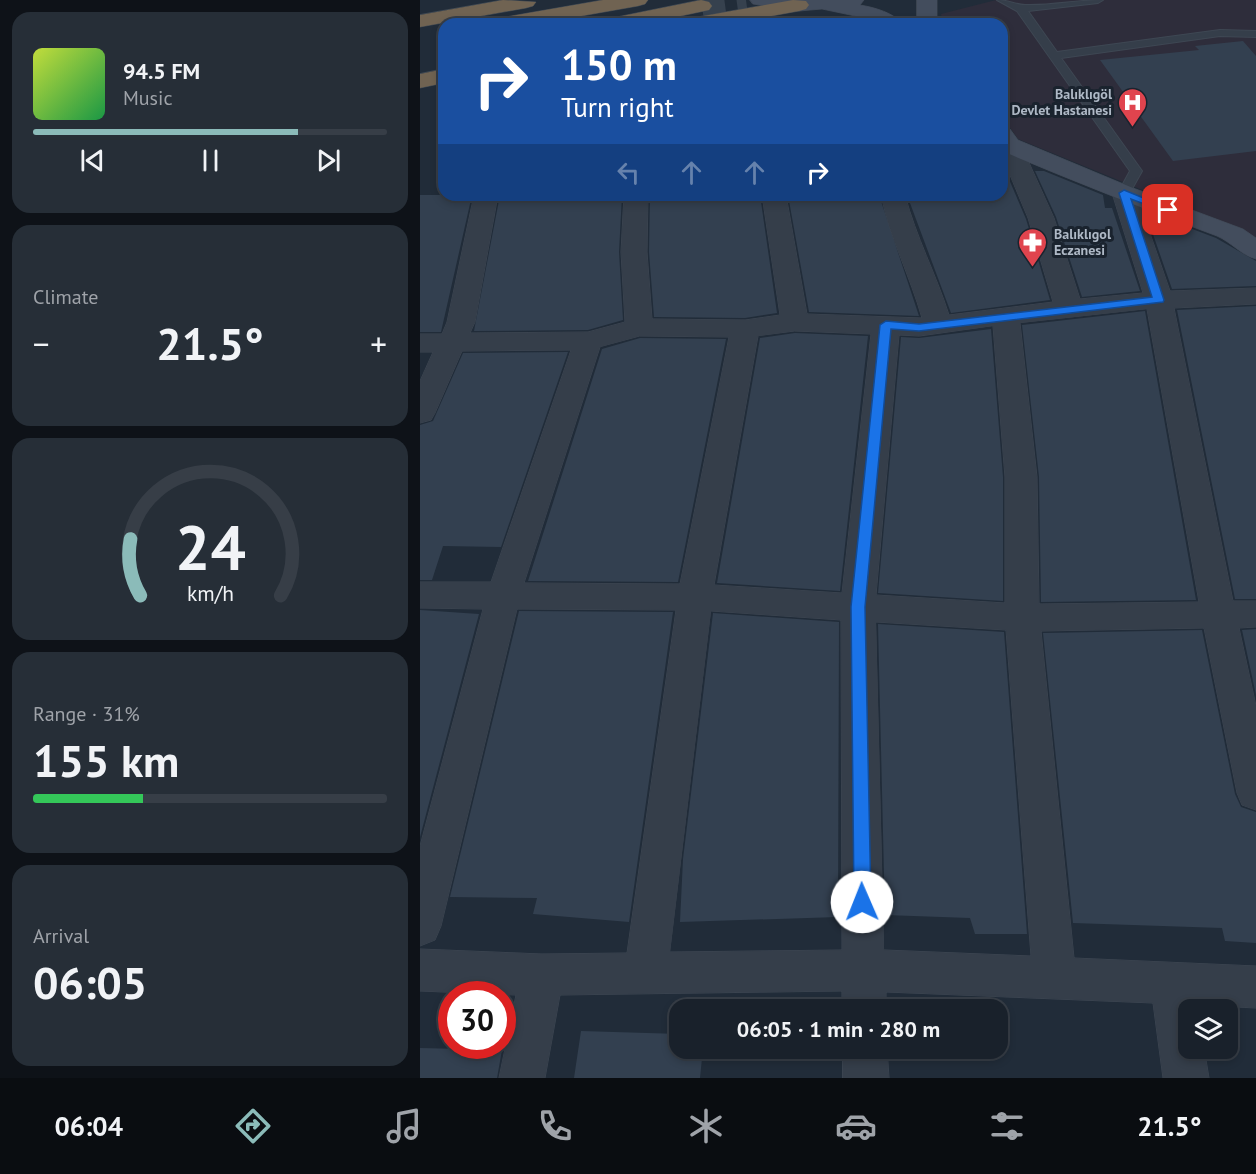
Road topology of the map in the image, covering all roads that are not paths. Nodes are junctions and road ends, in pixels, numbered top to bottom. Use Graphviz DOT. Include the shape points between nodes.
graph roads {
  1 [pos="539,0"];
  2 [pos="638,0"];
  3 [pos="727,0"];
  4 [pos="854,0"];
  5 [pos="927,0"];
  6 [pos="1002,0"];
  7 [pos="1098,0"];
  8 [pos="824,4"];
  9 [pos="799,5"];
  10 [pos="1021,9"];
  11 [pos="754,12"];
  12 [pos="534,18"];
  13 [pos="696,18"];
  14 [pos="879,18"];
  15 [pos="927,18"];
  16 [pos="420,21"];
  17 [pos="1256,34"];
  18 [pos="438,35"];
  19 [pos="420,38"];
  20 [pos="1053,56"];
  21 [pos="438,58"];
  22 [pos="420,62"];
  23 [pos="438,77"];
  24 [pos="420,81"];
  25 [pos="1008,143"];
  26 [pos="1008,149"];
  27 [pos="1124,193"];
  28 [pos="485,201"];
  29 [pos="636,201"];
  30 [pos="775,201"];
  31 [pos="894,201"];
  32 [pos="1256,251"];
  33 [pos="1256,296"];
  34 [pos="1159,300"];
  35 [pos="1070,308"];
  36 [pos="1006,316"];
  37 [pos="795,322"];
  38 [pos="938,324"];
  39 [pos="886,325"];
  40 [pos="639,327"];
  41 [pos="746,329"];
  42 [pos="588,341"];
  43 [pos="420,343"];
  44 [pos="450,343"];
  45 [pos="420,413"];
  46 [pos="420,595"];
  47 [pos="503,596"];
  48 [pos="695,597"];
  49 [pos="858,607"];
  50 [pos="1218,613"];
  51 [pos="1256,614"];
  52 [pos="1022,618"];
  53 [pos="1256,793"];
  54 [pos="420,926"];
  55 [pos="420,970"];
  56 [pos="646,973"];
  57 [pos="542,975"];
  58 [pos="1054,976"];
  59 [pos="1172,983"];
  60 [pos="1256,987"];
  61 [pos="864,990"];
  62 [pos="865,1059"];
  63 [pos="522,1078"];
  64 [pos="866,1078"];
  65 [pos="1186,1078"];
  1 -- 16 [label="highway"];
  2 -- 12 [label="highway"];
  3 -- 13 [label="highway" via="726,9"];
  4 -- 8 [label="street"];
  5 -- 15 [label="street"];
  6 -- 10 [label="lane"];
  7 -- 10 [label="lane"];
  8 -- 9 [label="street"];
  8 -- 14 [label="street"];
  9 -- 11 [label="highway"];
  10 -- 20 [label="lane"];
  11 -- 13 [label="highway"];
  17 -- 20 [label="lane" via="1220,33"];
  18 -- 19 [label="highway"];
  20 -- 27 [label="lane" via="1136,171"];
  21 -- 22 [label="highway"];
  23 -- 24 [label="highway"];
  25 -- 27 [label="street"];
  26 -- 35 [label="street" via="1041,218"];
  27 -- 32 [label="street" via="1234,234"];
  27 -- 34 [label="street"];
  28 -- 44 [label="street" via="461,322"];
  29 -- 40 [label="street" via="634,252"];
  30 -- 37 [label="street"];
  31 -- 38 [label="street" via="901,229 922,273"];
  33 -- 34 [label="street"];
  34 -- 35 [label="street"];
  34 -- 50 [label="street"];
  35 -- 36 [label="street"];
  36 -- 38 [label="street"];
  36 -- 52 [label="street" via="1022,477"];
  37 -- 39 [label="street"];
  37 -- 41 [label="street"];
  38 -- 39 [label="street"];
  39 -- 49 [label="street"];
  40 -- 41 [label="street"];
  40 -- 42 [label="street"];
  41 -- 48 [label="street"];
  42 -- 44 [label="street"];
  42 -- 47 [label="street"];
  43 -- 44 [label="street"];
  44 -- 45 [label="street"];
  46 -- 47 [label="street"];
  47 -- 48 [label="street"];
  47 -- 54 [label="street"];
  48 -- 49 [label="street"];
  48 -- 56 [label="street"];
  49 -- 52 [label="street"];
  49 -- 61 [label="street"];
  50 -- 51 [label="street"];
  50 -- 52 [label="street"];
  50 -- 53 [label="street"];
  52 -- 58 [label="street"];
  55 -- 57 [label="street"];
  56 -- 57 [label="street"];
  56 -- 61 [label="street"];
  57 -- 63 [label="street"];
  58 -- 59 [label="street"];
  58 -- 61 [label="street" via="990,977"];
  59 -- 60 [label="street"];
  59 -- 65 [label="street"];
  62 -- 64 [label="street"];
}
